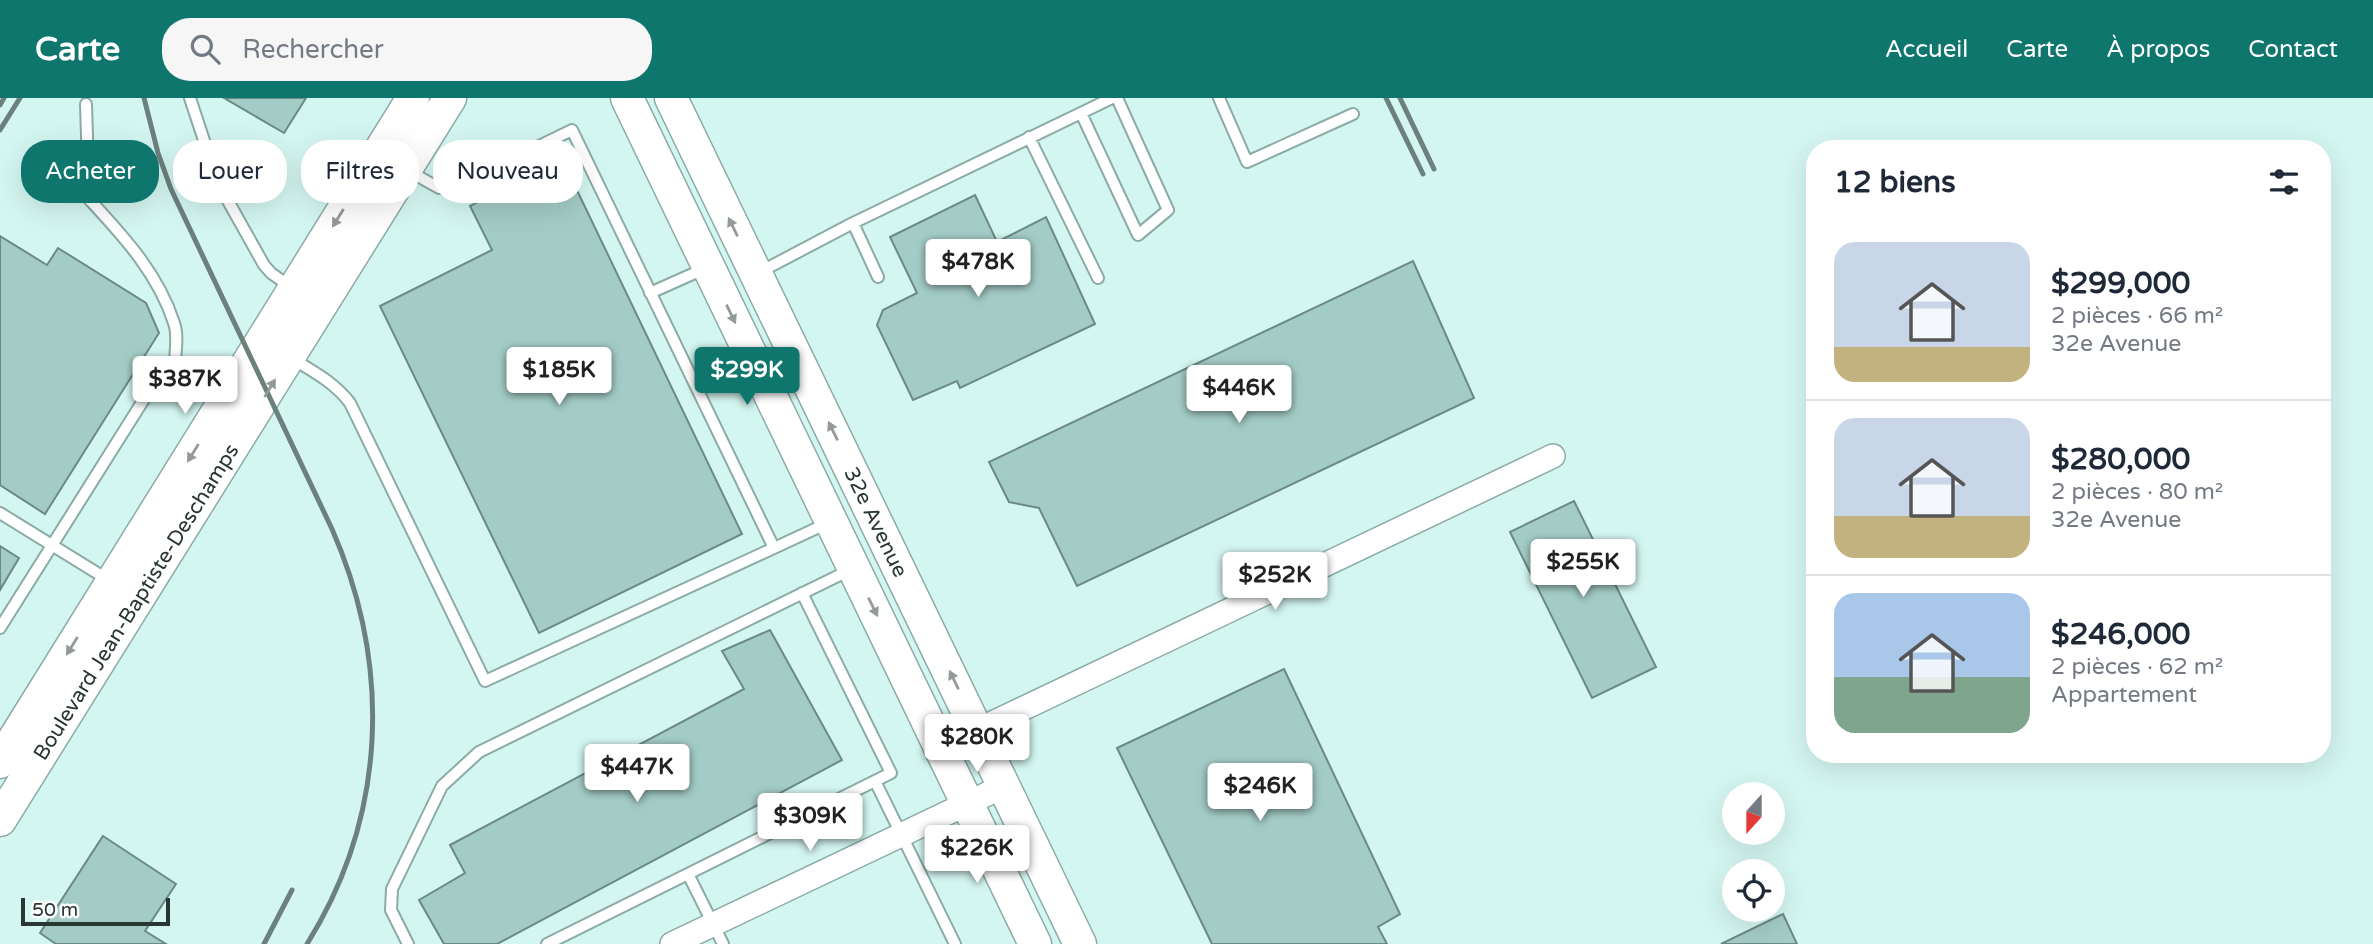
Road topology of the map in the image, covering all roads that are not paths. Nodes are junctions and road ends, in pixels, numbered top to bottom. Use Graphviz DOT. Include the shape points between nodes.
graph roads {
  1 [pos="190,98"];
  2 [pos="413,98"];
  3 [pos="450,98"];
  4 [pos="627,98"];
  5 [pos="671,98"];
  6 [pos="1115,98"];
  7 [pos="1219,98"];
  8 [pos="86,104"];
  9 [pos="1081,113"];
  10 [pos="1353,114"];
  11 [pos="1029,137"];
  12 [pos="419,148"];
  13 [pos="419,176"];
  14 [pos="381,203"];
  15 [pos="853,223"];
  16 [pos="708,266"];
  17 [pos="756,274"];
  18 [pos="878,277"];
  19 [pos="1098,278"];
  20 [pos="650,293"];
  21 [pos="292,323"];
  22 [pos="175,360"];
  23 [pos="228,397"];
  24 [pos="1553,456"];
  25 [pos="0,513"];
  26 [pos="832,521"];
  27 [pos="52,545"];
  28 [pos="774,548"];
  29 [pos="854,568"];
  30 [pos="112,583"];
  31 [pos="802,593"];
  32 [pos="0,628"];
  33 [pos="978,730"];
  34 [pos="0,762"];
  35 [pos="875,781"];
  36 [pos="1004,786"];
  37 [pos="967,803"];
  38 [pos="0,820"];
  39 [pos="901,834"];
  40 [pos="688,874"];
  41 [pos="719,934"];
  42 [pos="408,944"];
  43 [pos="547,944"];
  44 [pos="673,944"];
  45 [pos="955,944"];
  46 [pos="1035,944"];
  47 [pos="1080,944"];
  1 -- 21 [label="lane" via="218,183 264,265 280,280"];
  2 -- 21 [label="street, Boulevard Jean-Baptiste-Deschamps, one-way"];
  3 -- 12 [label="street, Boulevard Jean-Baptiste-Deschamps"];
  4 -- 16 [label="street, 32e Avenue"];
  17 -- 5 [label="street, 32e Avenue, one-way"];
  6 -- 9 [label="lane"];
  6 -- 9 [label="lane" via="1168,210 1138,235"];
  7 -- 10 [label="lane" via="1247,162"];
  8 -- 22 [label="lane" via="89,199 150,271 175,324"];
  9 -- 11 [label="lane"];
  11 -- 15 [label="lane"];
  11 -- 19 [label="lane"];
  13 -- 20 [label="lane" via="439,188 455,187 572,130"];
  14 -- 21 [label="street, Boulevard Jean-Baptiste-Deschamps"];
  15 -- 17 [label="lane"];
  15 -- 18 [label="lane"];
  16 -- 20 [label="lane"];
  16 -- 26 [label="street, 32e Avenue, one-way"];
  33 -- 17 [label="street, 32e Avenue, one-way"];
  20 -- 28 [label="lane"];
  21 -- 23 [label="street, Boulevard Jean-Baptiste-Deschamps"];
  21 -- 28 [label="lane" via="327,379 351,403 485,681"];
  38 -- 21 [label="street, Boulevard Jean-Baptiste-Deschamps, one-way"];
  22 -- 23 [label="lane"];
  22 -- 27 [label="lane" via="163,369"];
  23 -- 30 [label="street, Boulevard Jean-Baptiste-Deschamps, one-way"];
  24 -- 33 [label="street"];
  25 -- 27 [label="lane"];
  26 -- 28 [label="lane"];
  26 -- 29 [label="street, 32e Avenue"];
  27 -- 30 [label="lane"];
  27 -- 32 [label="lane"];
  29 -- 31 [label="lane"];
  29 -- 37 [label="street, 32e Avenue, one-way"];
  30 -- 34 [label="street, Boulevard Jean-Baptiste-Deschamps, one-way"];
  31 -- 35 [label="lane" via="891,773"];
  31 -- 42 [label="lane" via="479,752 442,786 392,889 391,911"];
  33 -- 36 [label="street, 32e Avenue"];
  35 -- 39 [label="lane"];
  35 -- 40 [label="lane"];
  36 -- 37 [label="street"];
  36 -- 47 [label="street, 32e Avenue"];
  37 -- 39 [label="street"];
  37 -- 46 [label="street, 32e Avenue"];
  39 -- 41 [label="street"];
  39 -- 45 [label="lane"];
  40 -- 41 [label="lane"];
  40 -- 43 [label="lane"];
  41 -- 44 [label="street"];
}
